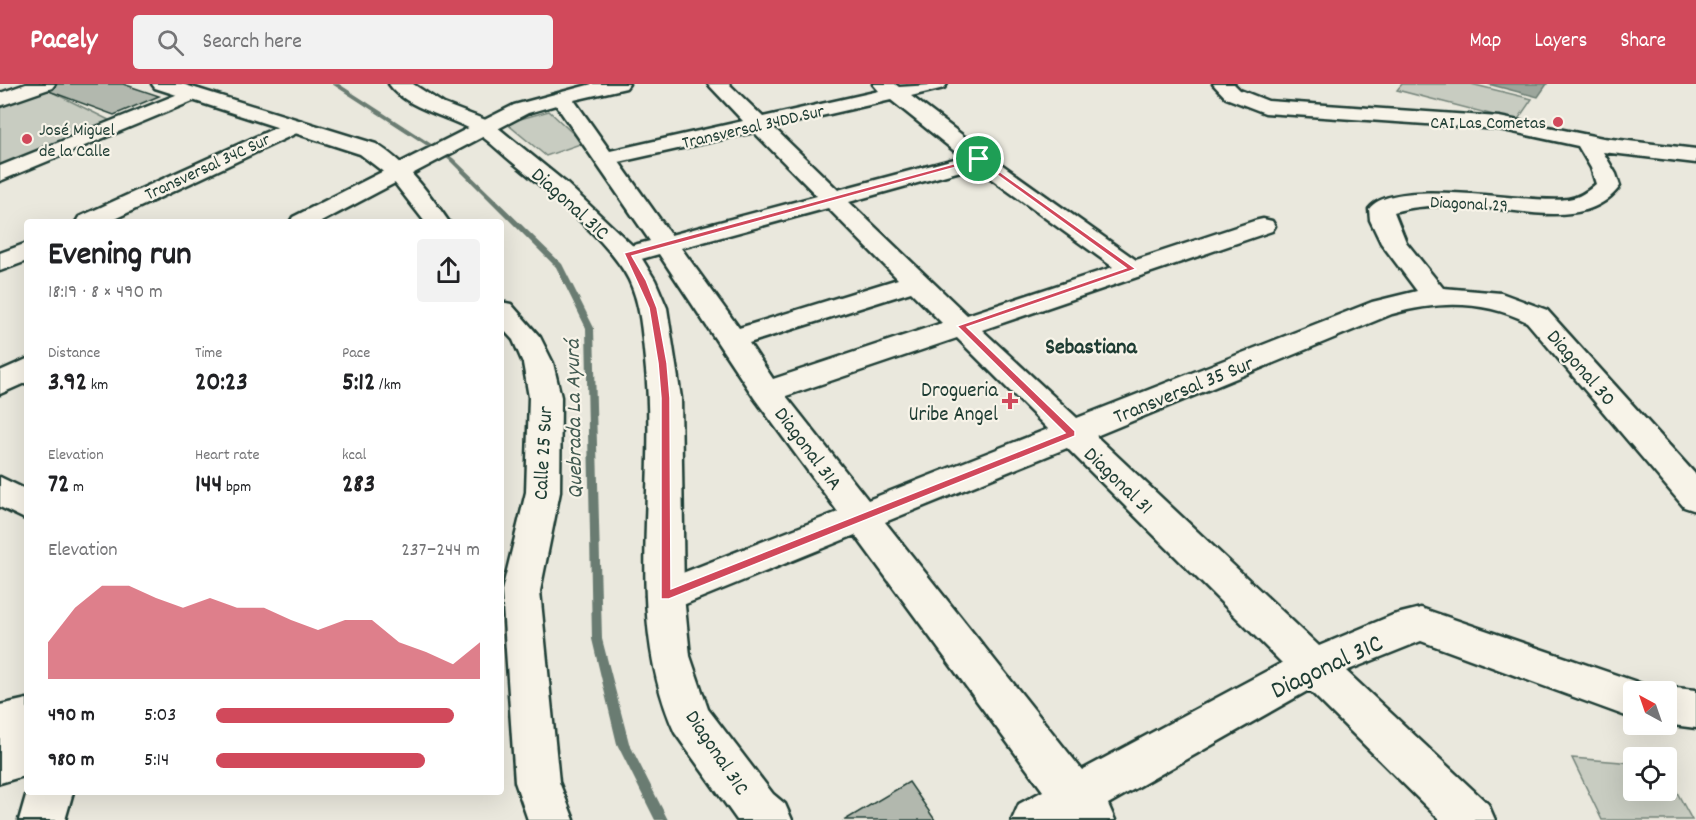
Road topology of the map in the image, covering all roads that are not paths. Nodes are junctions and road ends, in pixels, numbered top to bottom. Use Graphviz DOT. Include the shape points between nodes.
graph roads {
  1 [pos="45,84"];
  2 [pos="162,84"];
  3 [pos="399,84"];
  4 [pos="619,84"];
  5 [pos="718,84"];
  6 [pos="937,84"];
  7 [pos="1223,84"];
  8 [pos="890,89"];
  9 [pos="565,90"];
  10 [pos="193,94"];
  11 [pos="0,100"];
  12 [pos="760,124"];
  13 [pos="293,126"];
  14 [pos="471,133"];
  15 [pos="1586,141"];
  16 [pos="1696,156"];
  17 [pos="604,159"];
  18 [pos="979,159"];
  19 [pos="399,171"];
  20 [pos="0,174"];
  21 [pos="832,199"];
  22 [pos="94,219"];
  23 [pos="310,219"];
  24 [pos="435,219"];
  25 [pos="1263,226"];
  26 [pos="664,244"];
  27 [pos="627,255"];
  28 [pos="1132,269"];
  29 [pos="916,282"];
  30 [pos="1436,297"];
  31 [pos="504,313"];
  32 [pos="961,326"];
  33 [pos="732,339"];
  34 [pos="24,371"];
  35 [pos="0,384"];
  36 [pos="766,392"];
  37 [pos="1071,434"];
  38 [pos="0,490"];
  39 [pos="1696,498"];
  40 [pos="24,505"];
  41 [pos="862,517"];
  42 [pos="665,596"];
  43 [pos="1312,667"];
  44 [pos="1623,696"];
  45 [pos="1677,707"];
  46 [pos="1696,709"];
  47 [pos="24,719"];
  48 [pos="0,725"];
  49 [pos="24,755"];
  50 [pos="0,762"];
  51 [pos="49,795"];
  52 [pos="1083,808"];
  53 [pos="42,820"];
  54 [pos="551,820"];
  55 [pos="769,820"];
  56 [pos="1035,820"];
  57 [pos="1472,820"];
  1 -- 11 [label="street"];
  2 -- 10 [label="street"];
  3 -- 14 [label="street, Diagonal 31C"];
  4 -- 9 [label="street"];
  5 -- 12 [label="street, Diagonal 31"];
  6 -- 8 [label="street, Transversal 34DD Sur"];
  7 -- 15 [label="street" via="1233,94 1265,107 1499,123"];
  8 -- 12 [label="street, Transversal 34DD Sur"];
  8 -- 18 [label="street"];
  9 -- 14 [label="street"];
  9 -- 17 [label="street, Diagonal 31A"];
  10 -- 13 [label="street"];
  10 -- 20 [label="street"];
  12 -- 17 [label="street, Transversal 34DD Sur"];
  12 -- 21 [label="street, Diagonal 31"];
  13 -- 19 [label="street" via="368,149"];
  13 -- 22 [label="street, Transversal 34C Sur"];
  14 -- 19 [label="street"];
  14 -- 27 [label="street, Diagonal 31C" via="558,188"];
  15 -- 16 [label="street"];
  15 -- 30 [label="street, Diagonal 29" via="1606,173 1608,186 1600,195 1574,205 1531,207 1438,200 1381,209 1380,219 1398,249"];
  17 -- 26 [label="street, Diagonal 31A"];
  18 -- 21 [label="street"];
  18 -- 28 [label="street"];
  19 -- 23 [label="street"];
  19 -- 24 [label="street"];
  21 -- 26 [label="street"];
  21 -- 29 [label="street, Diagonal 31"];
  25 -- 28 [label="street"];
  26 -- 27 [label="street"];
  26 -- 33 [label="street, Diagonal 31A"];
  27 -- 42 [label="street, Diagonal 31C" via="653,308 662,363"];
  28 -- 32 [label="street"];
  29 -- 32 [label="street, Diagonal 31"];
  29 -- 33 [label="street"];
  30 -- 37 [label="street, Transversal 35 Sur" via="1382,308"];
  30 -- 39 [label="street, Diagonal 30" via="1499,300 1537,316"];
  31 -- 54 [label="street, Calle 25 Sur" via="526,337 538,363 545,397 543,492 521,591 537,782"];
  32 -- 36 [label="street"];
  32 -- 37 [label="street, Diagonal 31"];
  33 -- 36 [label="street, Diagonal 31A"];
  34 -- 35 [label="street"];
  36 -- 41 [label="street, Diagonal 31A"];
  37 -- 41 [label="street, Transversal 35 Sur"];
  37 -- 43 [label="street, Diagonal 31"];
  38 -- 40 [label="street"];
  41 -- 42 [label="street, Transversal 35 Sur"];
  41 -- 52 [label="street, Diagonal 31A"];
  42 -- 55 [label="street, Diagonal 31C" via="670,656 690,719 757,810"];
  43 -- 44 [label="street, Diagonal 31C" via="1421,624"];
  43 -- 52 [label="street, Diagonal 31C"];
  43 -- 57 [label="street, Diagonal 31"];
  45 -- 46 [label="street"];
  47 -- 48 [label="street"];
  49 -- 50 [label="street"];
  51 -- 53 [label="street"];
  52 -- 56 [label="street, Diagonal 31C"];
}
